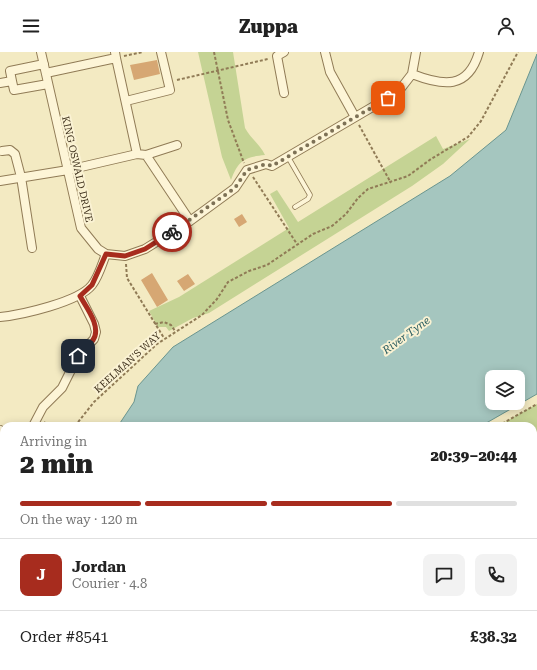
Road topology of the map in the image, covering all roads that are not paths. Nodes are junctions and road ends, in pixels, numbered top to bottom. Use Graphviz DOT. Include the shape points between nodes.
graph roads {
  1 [pos="42,52"];
  2 [pos="161,52"];
  3 [pos="325,52"];
  4 [pos="416,52"];
  5 [pos="479,52"];
  6 [pos="280,54"];
  7 [pos="116,55"];
  8 [pos="44,64"];
  9 [pos="46,73"];
  10 [pos="412,74"];
  11 [pos="12,81"];
  12 [pos="0,83"];
  13 [pos="48,84"];
  14 [pos="284,93"];
  15 [pos="126,100"];
  16 [pos="355,117"];
  17 [pos="177,146"];
  18 [pos="2,151"];
  19 [pos="136,154"];
  20 [pos="146,155"];
  21 [pos="288,157"];
  22 [pos="68,170"];
  23 [pos="21,177"];
  24 [pos="0,181"];
  25 [pos="295,207"];
  26 [pos="190,221"];
  27 [pos="32,248"];
  28 [pos="106,254"];
  29 [pos="80,296"];
  30 [pos="0,317"];
  31 [pos="35,422"];
  1 -- 8 [label="street, KING OSWALD DRIVE"];
  2 -- 15 [label="street" via="170,90"];
  3 -- 16 [label="street" via="330,72"];
  4 -- 10 [label="street"];
  5 -- 10 [label="street" via="468,74 448,84"];
  6 -- 14 [label="street"];
  7 -- 9 [label="street"];
  7 -- 15 [label="street"];
  8 -- 9 [label="street, KING OSWALD DRIVE"];
  8 -- 11 [label="street" via="10,70"];
  9 -- 13 [label="street, KING OSWALD DRIVE"];
  10 -- 16 [label="street" via="398,92"];
  11 -- 12 [label="street"];
  11 -- 13 [label="street" via="14,90"];
  13 -- 22 [label="street, KING OSWALD DRIVE"];
  15 -- 19 [label="street"];
  16 -- 21 [label="street"];
  17 -- 20 [label="street"];
  18 -- 23 [label="street" via="10,150 15,154"];
  19 -- 20 [label="street"];
  19 -- 22 [label="street"];
  20 -- 26 [label="street"];
  21 -- 25 [label="lane" via="310,195"];
  21 -- 26 [label="street" via="272,166 266,164 247,170 235,188"];
  22 -- 23 [label="street"];
  22 -- 28 [label="street, KING OSWALD DRIVE" via="81,228 98,249"];
  23 -- 24 [label="street"];
  23 -- 27 [label="street"];
  26 -- 28 [label="street" via="145,249 125,256"];
  28 -- 29 [label="street" via="92,285"];
  29 -- 30 [label="street" via="17,315"];
  29 -- 31 [label="street" via="94,324 94,340 78,356 62,388 43,407"];
}
